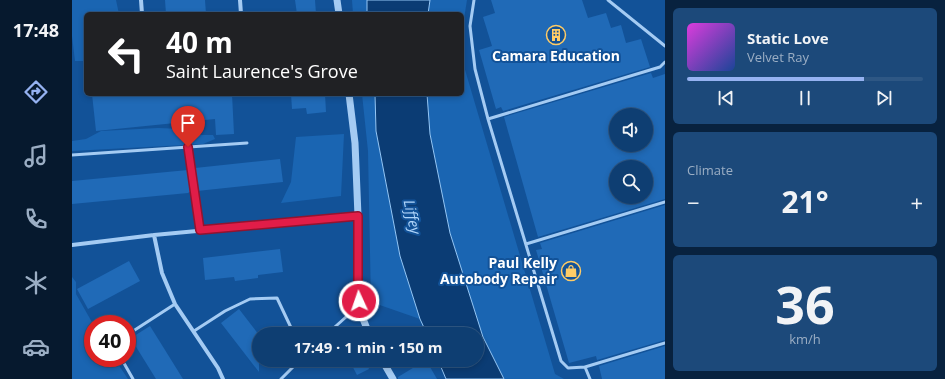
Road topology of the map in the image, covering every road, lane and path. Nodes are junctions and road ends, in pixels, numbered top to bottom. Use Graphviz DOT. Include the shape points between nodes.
graph roads {
  1 [pos="141,0"];
  2 [pos="240,0"];
  3 [pos="337,0"];
  4 [pos="474,0"];
  5 [pos="608,0"];
  6 [pos="142,12"];
  7 [pos="241,12"];
  8 [pos="339,12"];
  9 [pos="665,46"];
  10 [pos="665,62"];
  11 [pos="349,96"];
  12 [pos="488,119"];
  13 [pos="246,142"];
  14 [pos="188,147"];
  15 [pos="72,155"];
  16 [pos="665,202"];
  17 [pos="358,216"];
  18 [pos="200,230"];
  19 [pos="154,234"];
  20 [pos="526,244"];
  21 [pos="72,245"];
  22 [pos="175,304"];
  23 [pos="361,313"];
  24 [pos="291,327"];
  25 [pos="335,327"];
  26 [pos="366,327"];
  27 [pos="136,330"];
  28 [pos="194,331"];
  29 [pos="665,343"];
  30 [pos="126,367"];
  31 [pos="293,367"];
  32 [pos="386,367"];
  33 [pos="586,367"];
  34 [pos="133,379"];
  35 [pos="223,379"];
  36 [pos="281,379"];
  37 [pos="393,379"];
  38 [pos="590,379"];
  1 -- 6 [label="street"];
  2 -- 7 [label="street"];
  3 -- 8 [label="street"];
  4 -- 12 [label="lane" via="470,26 474,69"];
  5 -- 9 [label="lane"];
  10 -- 12 [label="lane" via="660,67"];
  11 -- 17 [label="street" via="356,143"];
  12 -- 20 [label="lane"];
  13 -- 14 [label="lane"];
  14 -- 15 [label="lane"];
  14 -- 18 [label="lane"];
  16 -- 20 [label="lane"];
  17 -- 18 [label="street"];
  17 -- 23 [label="street" via="358,291"];
  18 -- 19 [label="street"];
  19 -- 21 [label="street"];
  19 -- 22 [label="street" via="162,273"];
  20 -- 33 [label="lane" via="561,360 568,368"];
  22 -- 27 [label="lane"];
  22 -- 28 [label="street"];
  23 -- 25 [label="lane" via="346,317"];
  23 -- 26 [label="street"];
  24 -- 28 [label="lane" via="277,298 250,299"];
  28 -- 35 [label="street"];
  29 -- 33 [label="lane"];
  30 -- 34 [label="lane"];
  31 -- 36 [label="lane"];
  32 -- 37 [label="street"];
  33 -- 38 [label="lane"];
}
